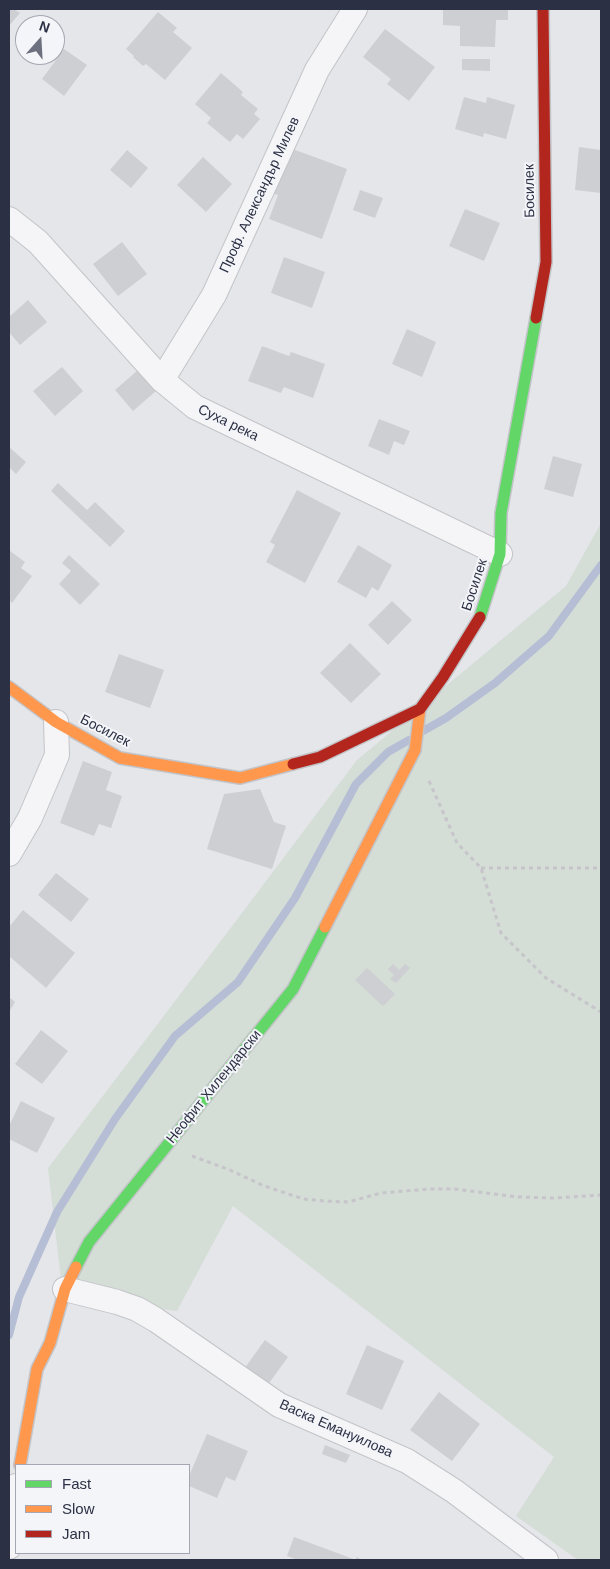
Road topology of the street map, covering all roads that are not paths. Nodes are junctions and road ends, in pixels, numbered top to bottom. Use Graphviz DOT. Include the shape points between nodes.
graph roads {
  1 [pos="355,9"];
  2 [pos="543,9"];
  3 [pos="9,219"];
  4 [pos="162,380"];
  5 [pos="500,554"];
  6 [pos="9,687"];
  7 [pos="420,709"];
  8 [pos="56,722"];
  9 [pos="9,854"];
  10 [pos="65,1289"];
  11 [pos="20,1464"];
  12 [pos="15,1493"];
  13 [pos="9,1546"];
  14 [pos="546,1560"];
  1 -- 4 [label="street, Проф. Александър Милев" via="316,70 214,295"];
  2 -- 5 [label="street, Босилек" via="546,262 501,513"];
  3 -- 4 [label="street, Суха река" via="38,242"];
  4 -- 5 [label="street, Суха река" via="195,407"];
  5 -- 7 [label="street, Босилек" via="480,621"];
  6 -- 8 [label="street, Босилек"];
  7 -- 8 [label="street, Босилек" via="320,757 240,778 120,758"];
  7 -- 10 [label="street, Неофит Хилендарски" via="415,750 292,989 89,1242"];
  8 -- 9 [label="street" via="57,755 30,818"];
  10 -- 11 [label="street, Неофит Хилендарски" via="50,1343 37,1369"];
  10 -- 14 [label="street, Васка Емануилова" via="137,1309 280,1405 407,1462 454,1491"];
  12 -- 13 [label="street"];
}
